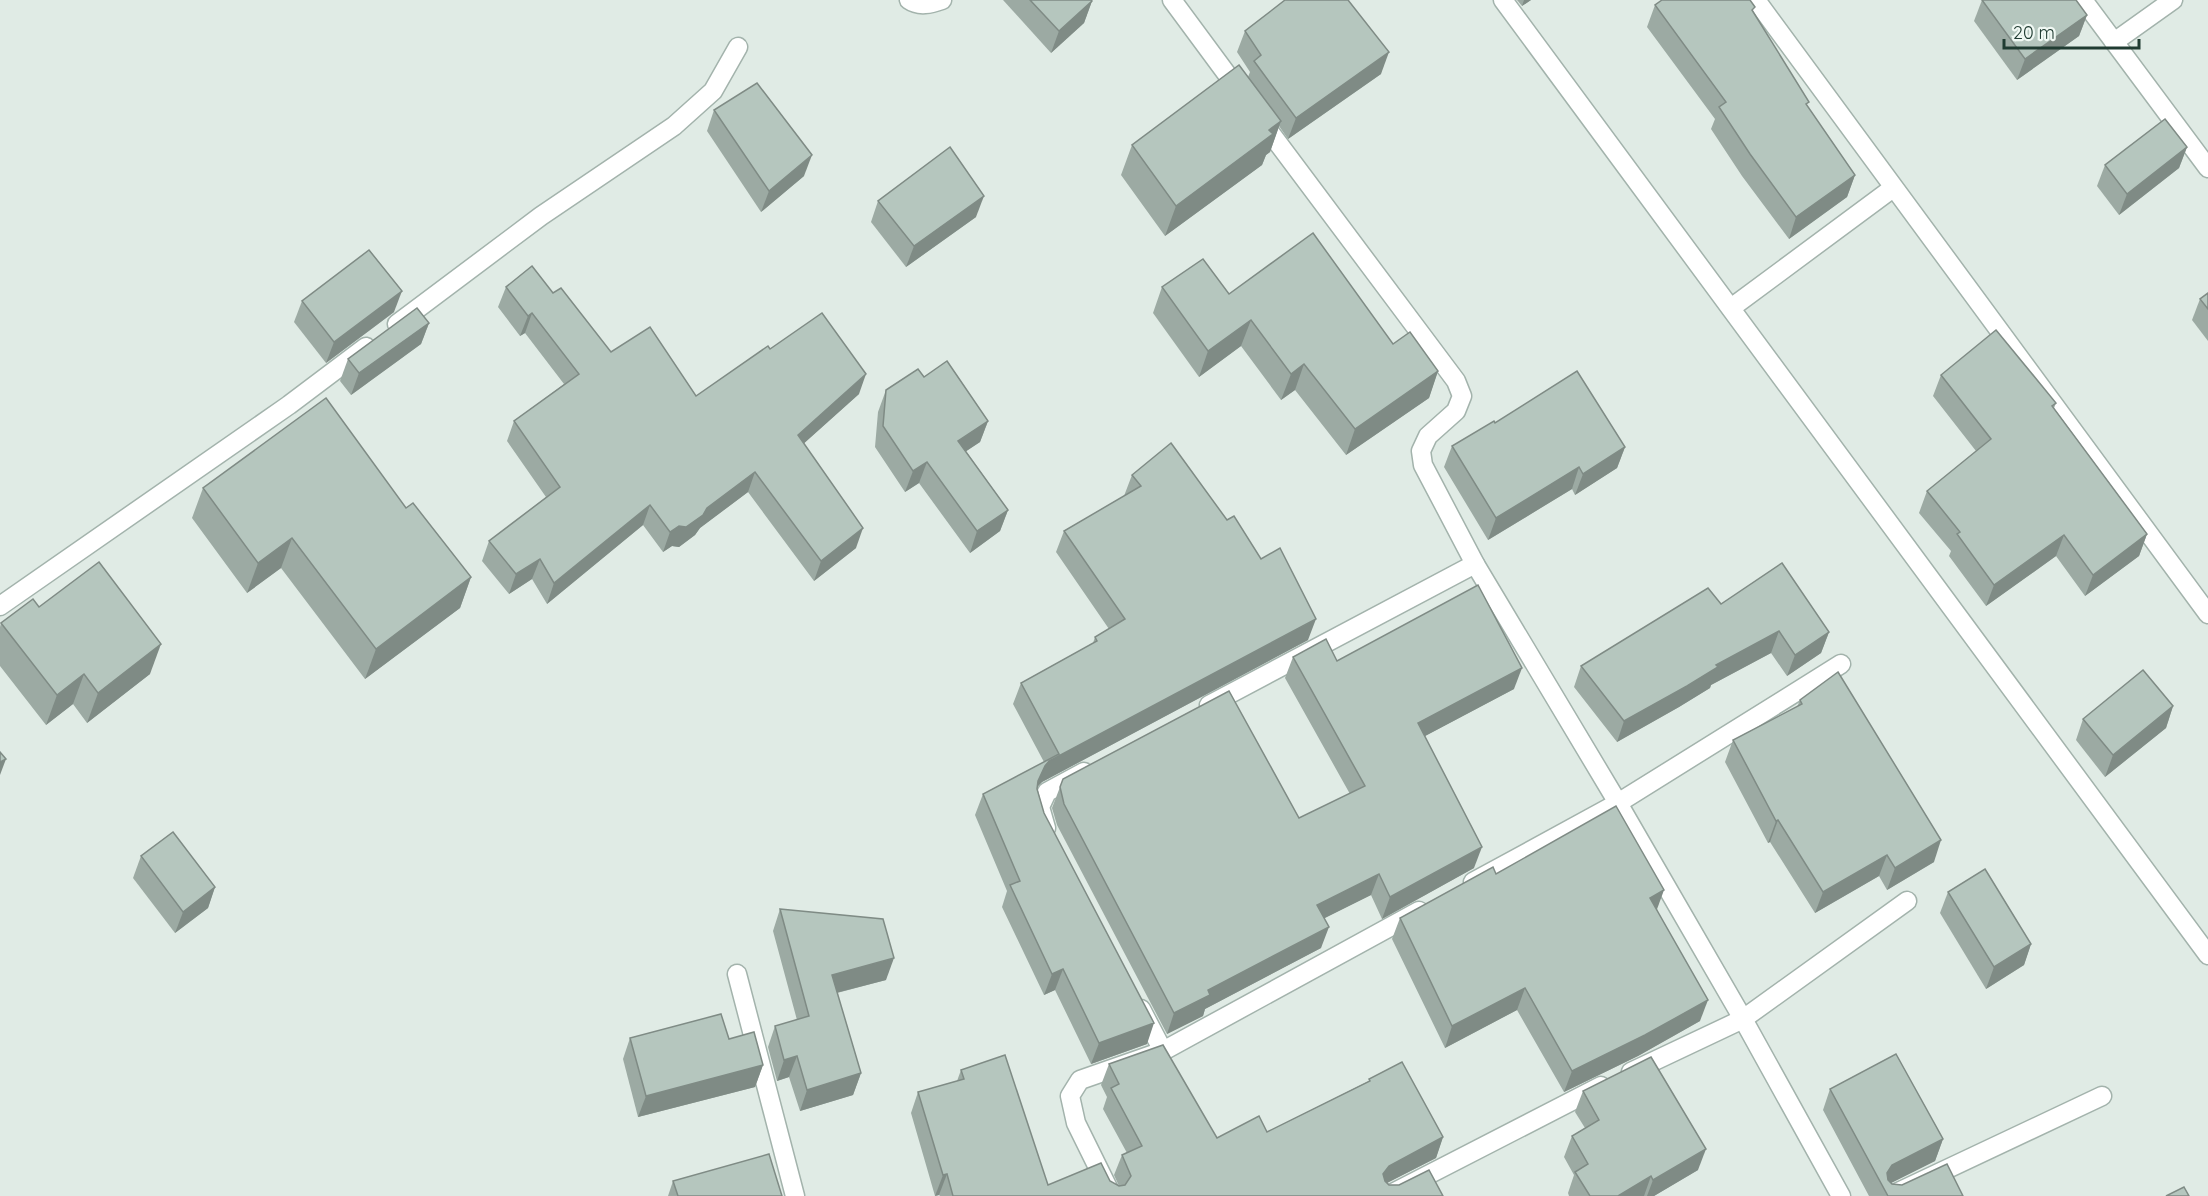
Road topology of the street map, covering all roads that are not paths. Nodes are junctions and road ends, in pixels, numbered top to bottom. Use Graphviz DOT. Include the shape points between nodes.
graph roads {
  1 [pos="909,0"];
  2 [pos="942,0"];
  3 [pos="1172,0"];
  4 [pos="1503,0"];
  5 [pos="1756,0"];
  6 [pos="2083,0"];
  7 [pos="2173,0"];
  8 [pos="2114,42"];
  9 [pos="738,47"];
  10 [pos="2208,168"];
  11 [pos="1893,188"];
  12 [pos="1731,308"];
  13 [pos="1475,564"];
  14 [pos="0,606"];
  15 [pos="2208,614"];
  16 [pos="1840,664"];
  17 [pos="1194,713"];
  18 [pos="1100,763"];
  19 [pos="1618,803"];
  20 [pos="1051,839"];
  21 [pos="1463,888"];
  22 [pos="1907,901"];
  23 [pos="1432,905"];
  24 [pos="2208,955"];
  25 [pos="737,975"];
  26 [pos="1135,998"];
  27 [pos="1743,1018"];
  28 [pos="1163,1051"];
  29 [pos="2102,1096"];
  30 [pos="795,1196"];
  31 [pos="1112,1196"];
  32 [pos="1387,1196"];
  33 [pos="1841,1196"];
  34 [pos="1890,1196"];
  1 -- 2 [label="street" via="930,4"];
  3 -- 13 [label="street" via="1456,381 1462,396 1456,411 1428,436 1421,451 1423,465"];
  4 -- 12 [label="street"];
  5 -- 11 [label="street"];
  6 -- 8 [label="street"];
  7 -- 8 [label="street"];
  8 -- 10 [label="street"];
  9 -- 14 [label="street" via="713,91 674,126 541,216 289,405"];
  11 -- 12 [label="street"];
  11 -- 15 [label="street"];
  12 -- 24 [label="street"];
  13 -- 17 [label="street"];
  13 -- 19 [label="street"];
  16 -- 19 [label="street"];
  18 -- 20 [label="street" via="1047,792 1040,807"];
  19 -- 21 [label="street"];
  19 -- 27 [label="street"];
  22 -- 27 [label="street"];
  23 -- 28 [label="street"];
  25 -- 30 [label="street"];
  26 -- 28 [label="street"];
  27 -- 32 [label="street"];
  27 -- 33 [label="street"];
  28 -- 31 [label="street" via="1080,1080 1070,1096 1076,1124"];
  29 -- 34 [label="street"];
}
